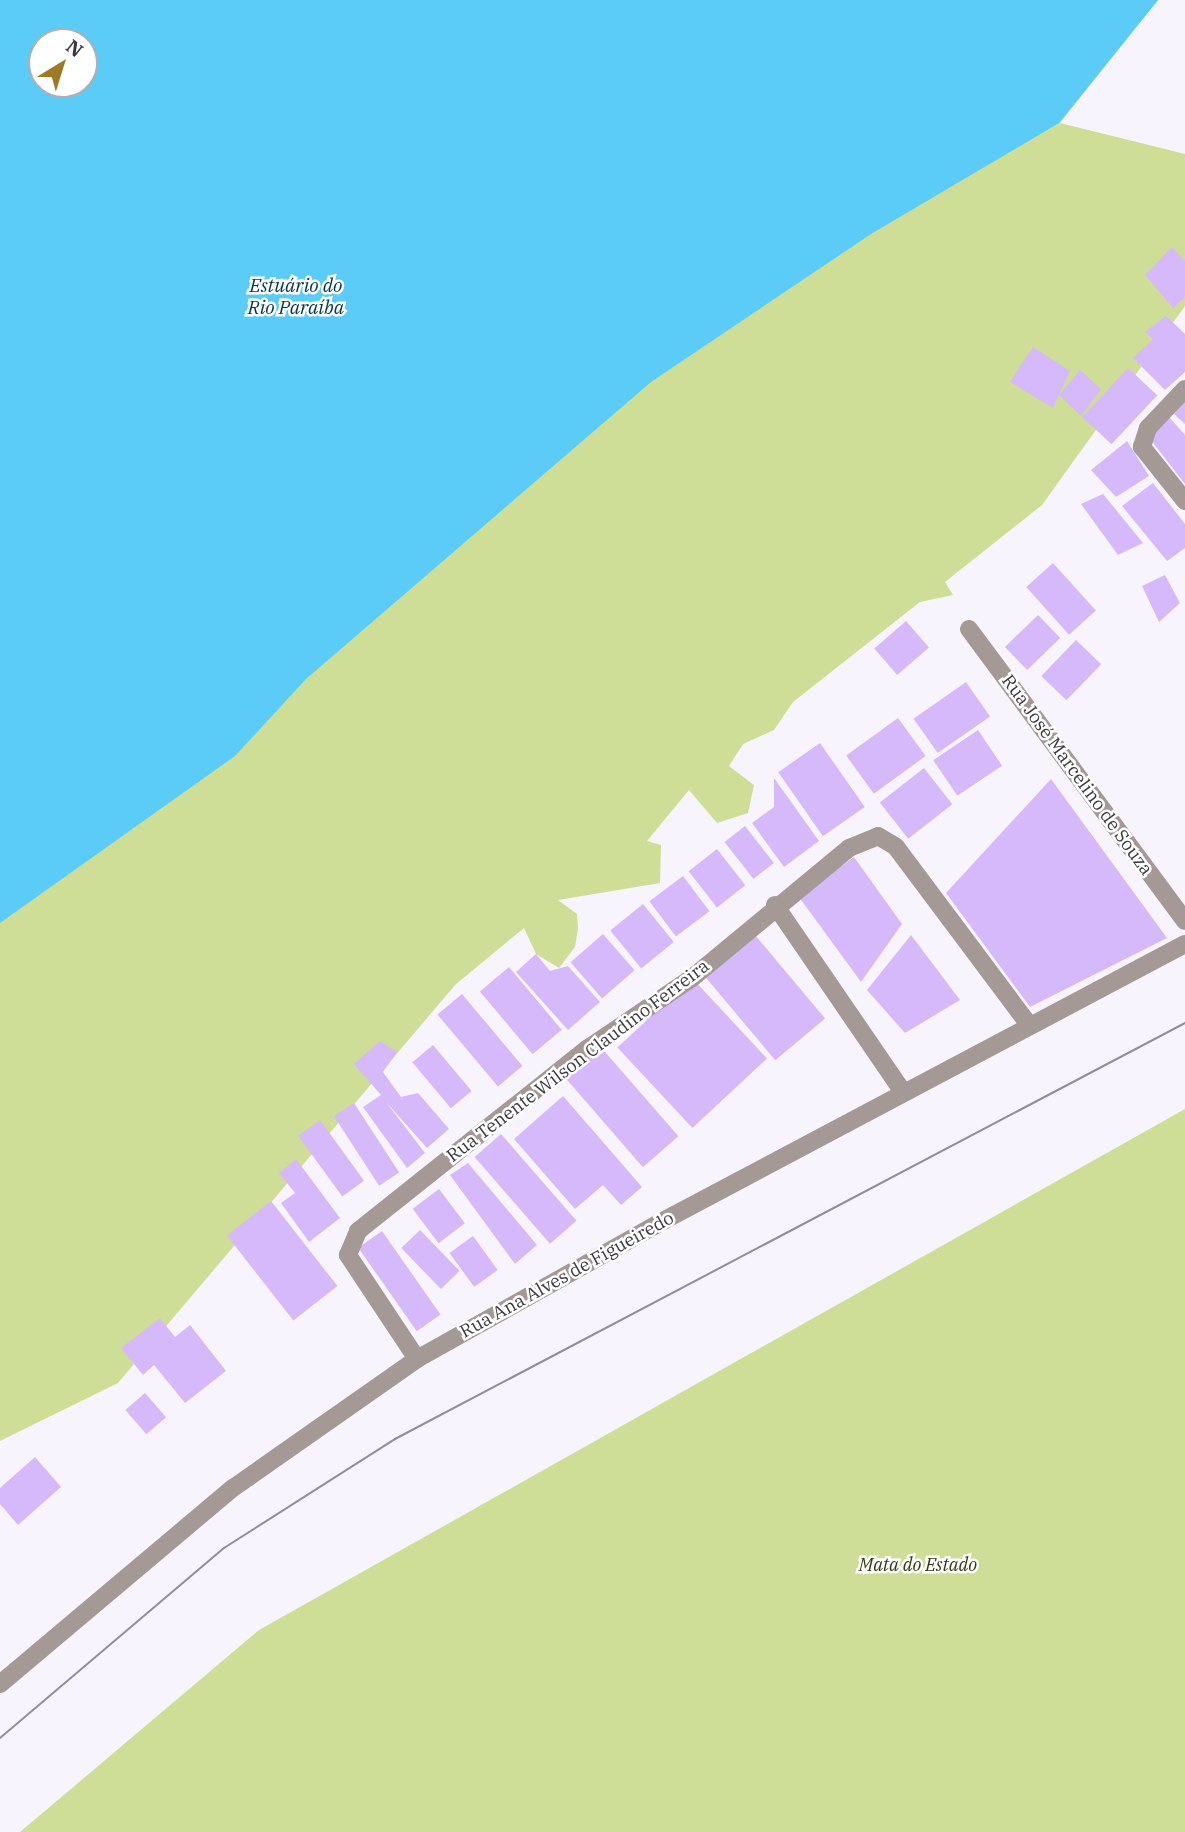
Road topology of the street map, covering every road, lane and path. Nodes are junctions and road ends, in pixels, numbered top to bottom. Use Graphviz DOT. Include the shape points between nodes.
graph roads {
  1 [pos="1185,389"];
  2 [pos="1185,500"];
  3 [pos="970,629"];
  4 [pos="775,905"];
  5 [pos="1185,920"];
  6 [pos="1185,944"];
  7 [pos="1029,1025"];
  8 [pos="904,1091"];
  9 [pos="417,1359"];
  10 [pos="0,1684"];
  1 -- 2 [label="street" via="1149,428 1142,447"];
  3 -- 5 [label="street, Rua José Marcelino de Souza"];
  4 -- 7 [label="street, Rua Tenente Wilson Claudino Ferreira" via="849,848 878,836 896,847"];
  4 -- 8 [label="street"];
  4 -- 9 [label="street, Rua Tenente Wilson Claudino Ferreira" via="692,978 587,1049 358,1231 348,1255"];
  6 -- 7 [label="street, Rua Ana Alves de Figueiredo"];
  7 -- 8 [label="street, Rua Ana Alves de Figueiredo"];
  8 -- 9 [label="street, Rua Ana Alves de Figueiredo"];
  9 -- 10 [label="street, Rua Ana Alves de Figueiredo" via="233,1488"];
}
